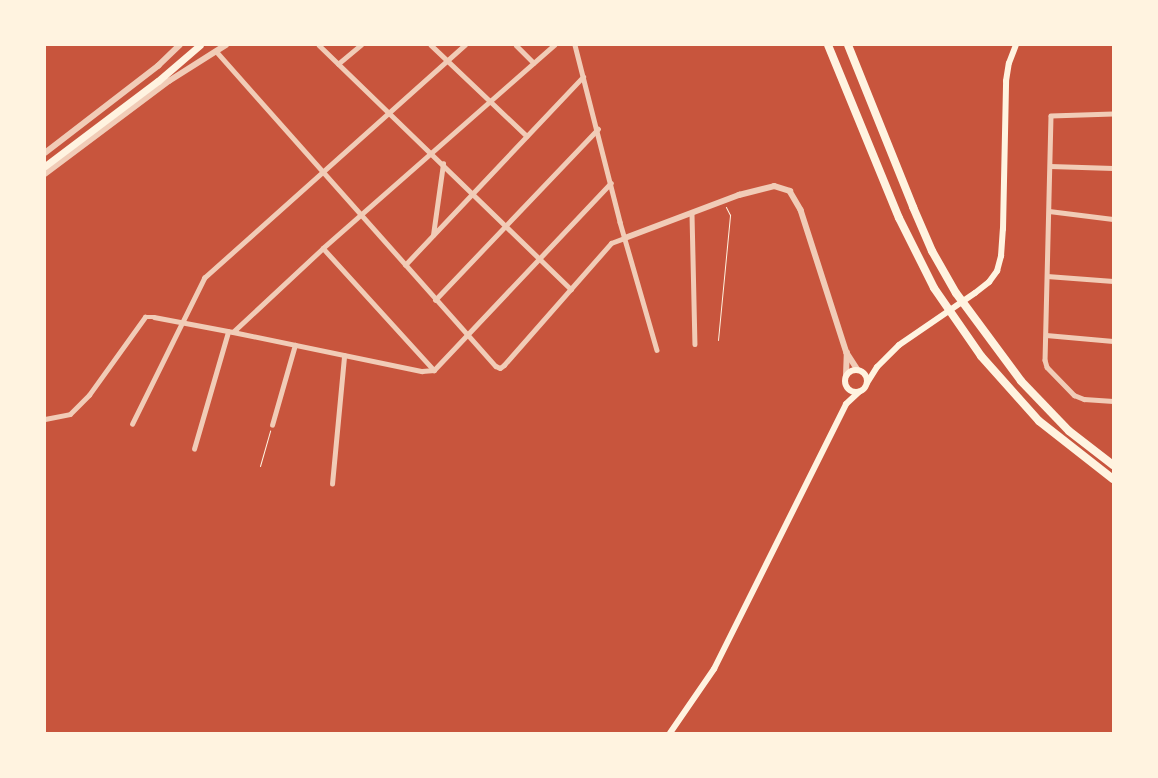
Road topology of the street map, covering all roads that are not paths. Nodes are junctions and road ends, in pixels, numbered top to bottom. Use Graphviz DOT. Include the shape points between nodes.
graph roads {
  1 [pos="180,45"];
  2 [pos="194,45"];
  3 [pos="200,45"];
  4 [pos="226,45"];
  5 [pos="318,45"];
  6 [pos="360,45"];
  7 [pos="431,45"];
  8 [pos="465,45"];
  9 [pos="516,45"];
  10 [pos="554,45"];
  11 [pos="576,45"];
  12 [pos="828,45"];
  13 [pos="848,45"];
  14 [pos="1016,45"];
  15 [pos="216,51"];
  16 [pos="447,60"];
  17 [pos="534,62"];
  18 [pos="338,64"];
  19 [pos="584,77"];
  20 [pos="490,101"];
  21 [pos="388,113"];
  22 [pos="1113,114"];
  23 [pos="598,129"];
  24 [pos="527,136"];
  25 [pos="45,153"];
  26 [pos="431,153"];
  27 [pos="45,161"];
  28 [pos="443,164"];
  29 [pos="45,166"];
  30 [pos="1050,166"];
  31 [pos="1113,168"];
  32 [pos="323,171"];
  33 [pos="45,174"];
  34 [pos="611,183"];
  35 [pos="474,194"];
  36 [pos="1049,211"];
  37 [pos="692,214"];
  38 [pos="361,215"];
  39 [pos="1113,219"];
  40 [pos="506,226"];
  41 [pos="432,237"];
  42 [pos="625,238"];
  43 [pos="323,248"];
  44 [pos="539,259"];
  45 [pos="405,265"];
  46 [pos="1047,276"];
  47 [pos="1113,281"];
  48 [pos="571,289"];
  49 [pos="435,300"];
  50 [pos="182,324"];
  51 [pos="230,332"];
  52 [pos="468,335"];
  53 [pos="1046,335"];
  54 [pos="1113,340"];
  55 [pos="695,344"];
  56 [pos="295,345"];
  57 [pos="657,350"];
  58 [pos="847,353"];
  59 [pos="344,356"];
  60 [pos="877,367"];
  61 [pos="434,370"];
  62 [pos="859,370"];
  63 [pos="846,376"];
  64 [pos="867,383"];
  65 [pos="846,386"];
  66 [pos="859,392"];
  67 [pos="1113,401"];
  68 [pos="846,404"];
  69 [pos="45,419"];
  70 [pos="132,424"];
  71 [pos="272,425"];
  72 [pos="194,449"];
  73 [pos="1113,465"];
  74 [pos="1113,479"];
  75 [pos="332,484"];
  76 [pos="670,733"];
  1 -- 25 [label="street" via="158,66"];
  2 -- 27 [label="main road"];
  3 -- 29 [label="main road" via="158,81"];
  4 -- 15 [label="street"];
  5 -- 18 [label="street"];
  6 -- 18 [label="street"];
  7 -- 16 [label="street"];
  8 -- 16 [label="street"];
  9 -- 17 [label="street"];
  10 -- 17 [label="street"];
  11 -- 19 [label="street"];
  12 -- 74 [label="highway" via="899,218 934,288 981,356 1039,421"];
  13 -- 73 [label="highway" via="932,251 956,294 1021,381 1064,426"];
  14 -- 60 [label="main road" via="1006,81 1001,256 997,271 975,293 899,345"];
  15 -- 32 [label="street"];
  15 -- 33 [label="street" via="169,81"];
  16 -- 20 [label="street"];
  16 -- 21 [label="street"];
  17 -- 20 [label="street"];
  18 -- 21 [label="street"];
  19 -- 23 [label="street"];
  19 -- 24 [label="street"];
  20 -- 24 [label="street"];
  20 -- 26 [label="street"];
  21 -- 26 [label="street"];
  21 -- 32 [label="street"];
  22 -- 30 [label="street" via="1051,116"];
  23 -- 34 [label="street"];
  23 -- 40 [label="street"];
  24 -- 35 [label="street"];
  26 -- 28 [label="street"];
  26 -- 38 [label="street"];
  28 -- 35 [label="street"];
  28 -- 41 [label="street"];
  30 -- 31 [label="street"];
  30 -- 36 [label="street"];
  32 -- 38 [label="street"];
  32 -- 50 [label="street" via="204,278"];
  34 -- 42 [label="street"];
  34 -- 44 [label="street"];
  35 -- 40 [label="street"];
  35 -- 41 [label="street"];
  36 -- 39 [label="street"];
  36 -- 46 [label="street"];
  37 -- 42 [label="street"];
  37 -- 55 [label="street"];
  37 -- 58 [label="street" via="774,186 790,191 801,210"];
  38 -- 43 [label="street"];
  38 -- 45 [label="street"];
  40 -- 44 [label="street"];
  40 -- 49 [label="street"];
  41 -- 45 [label="street"];
  42 -- 48 [label="street" via="611,243"];
  42 -- 57 [label="street"];
  43 -- 51 [label="street"];
  43 -- 61 [label="street"];
  44 -- 48 [label="street"];
  44 -- 52 [label="street"];
  45 -- 49 [label="street"];
  46 -- 47 [label="street"];
  46 -- 53 [label="street"];
  48 -- 52 [label="street" via="500,368"];
  49 -- 52 [label="street"];
  50 -- 51 [label="street"];
  50 -- 69 [label="street" via="145,317 89,395 70,414"];
  50 -- 70 [label="street"];
  51 -- 56 [label="street"];
  51 -- 72 [label="street"];
  52 -- 61 [label="street"];
  53 -- 54 [label="street"];
  53 -- 67 [label="street" via="1047,366 1074,395 1084,400"];
  56 -- 59 [label="street"];
  56 -- 71 [label="street"];
  58 -- 62 [label="street"];
  58 -- 63 [label="street"];
  59 -- 61 [label="street" via="422,371"];
  59 -- 75 [label="street"];
  60 -- 62 [label="main road"];
  60 -- 64 [label="main road"];
  62 -- 63 [label="main road"];
  62 -- 64 [label="main road" via="865,374"];
  63 -- 65 [label="main road"];
  64 -- 66 [label="main road"];
  65 -- 66 [label="main road" via="853,392"];
  65 -- 68 [label="main road"];
  66 -- 68 [label="main road"];
  68 -- 76 [label="main road" via="714,669"];
}
